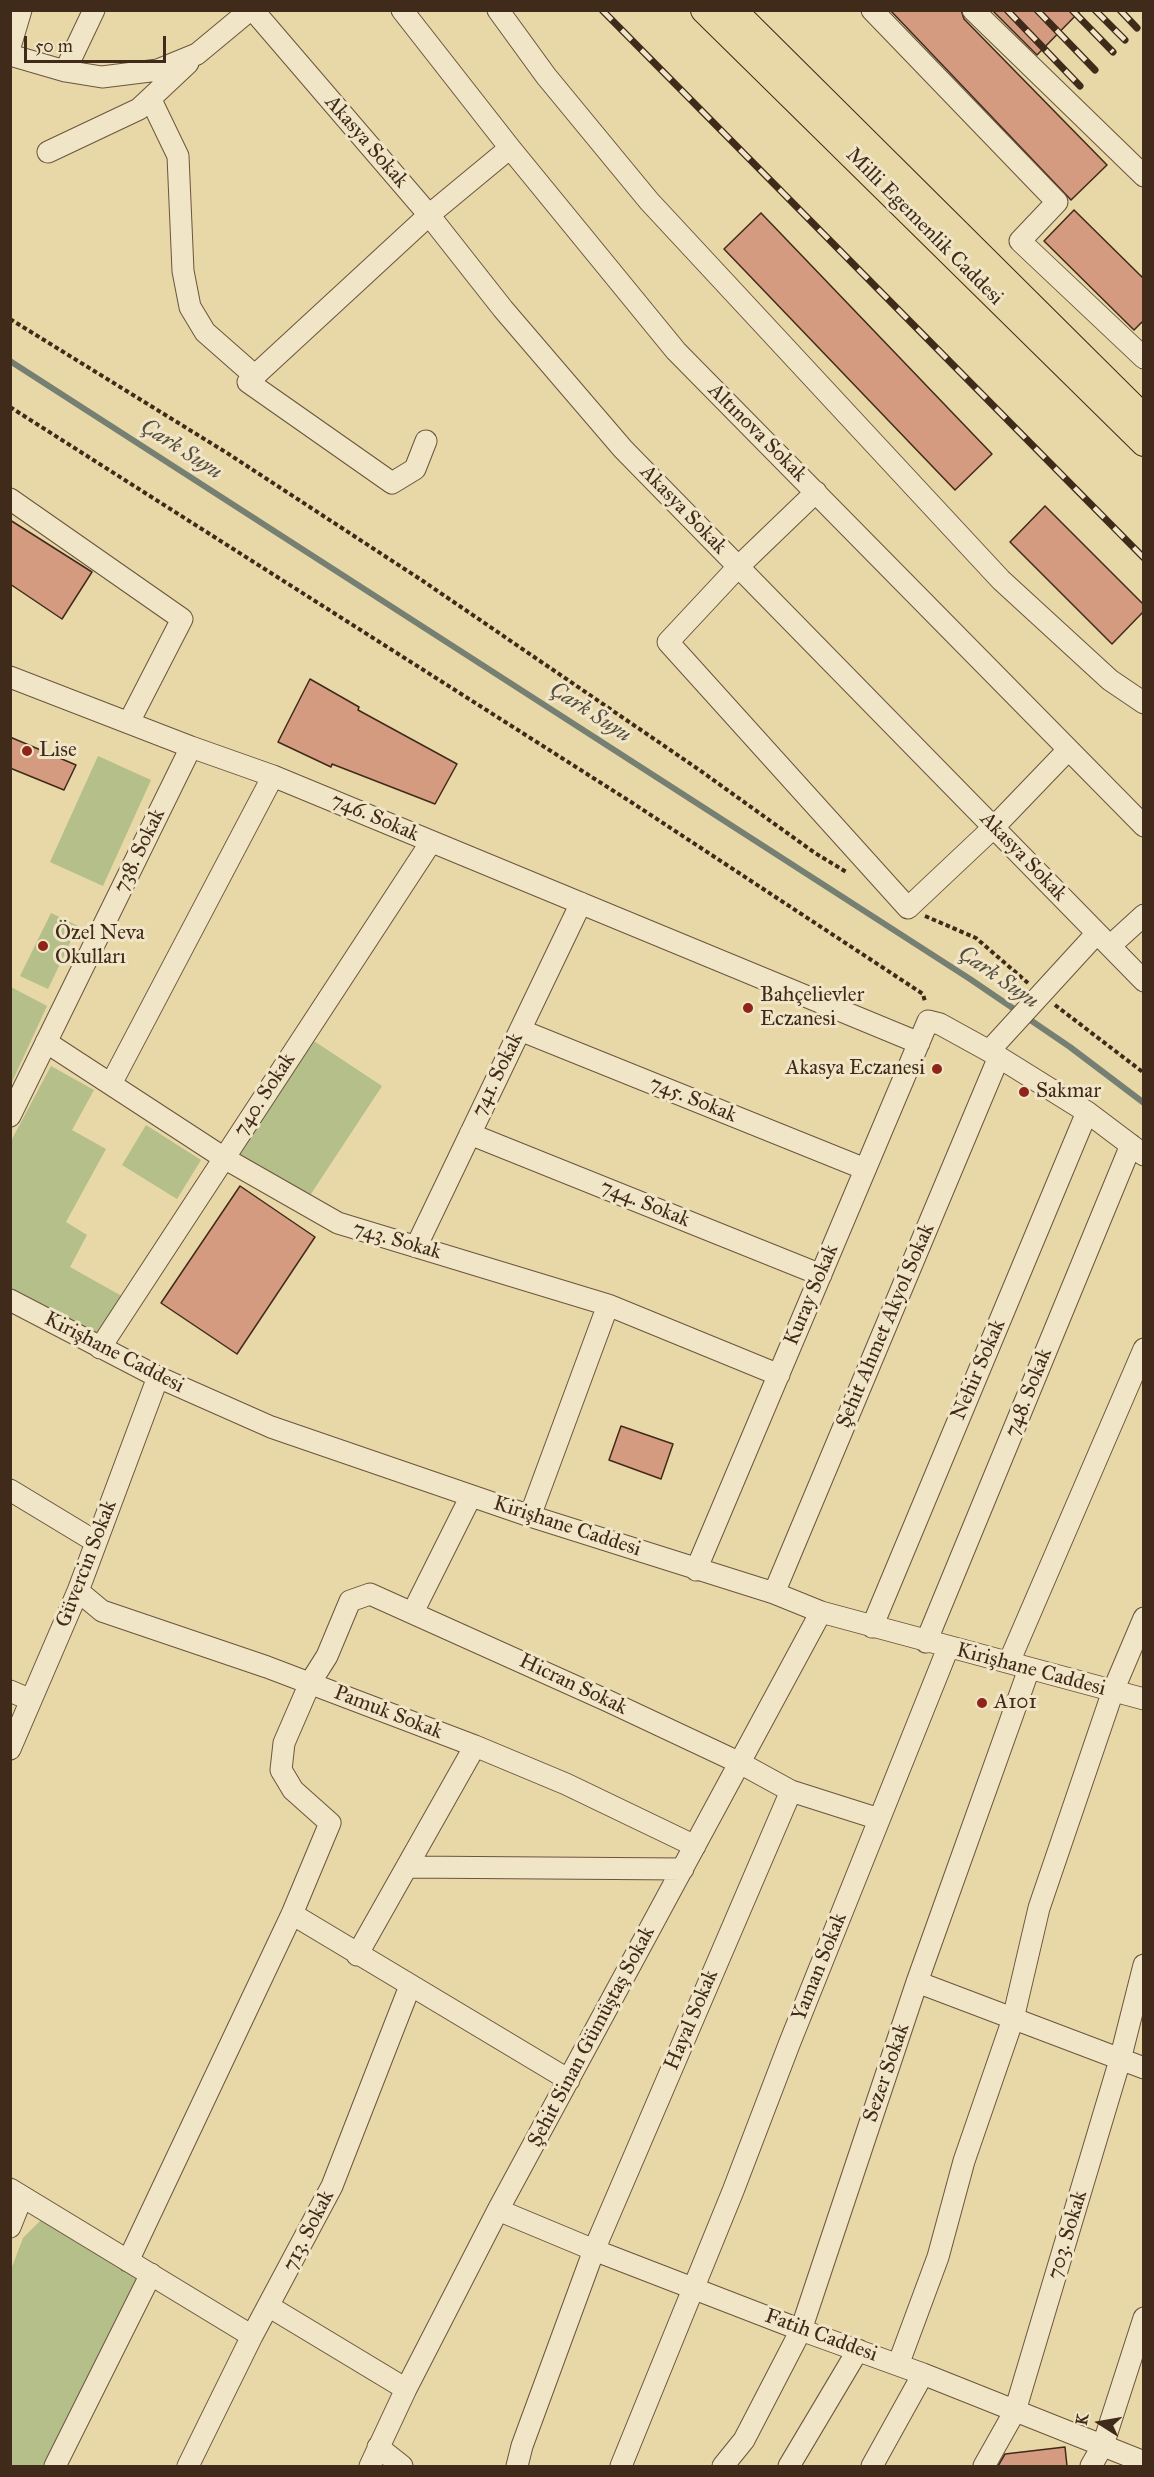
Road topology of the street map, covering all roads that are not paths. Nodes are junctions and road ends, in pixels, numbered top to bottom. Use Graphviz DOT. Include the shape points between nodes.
graph roads {
  1 [pos="21,10"];
  2 [pos="94,10"];
  3 [pos="252,10"];
  4 [pos="402,10"];
  5 [pos="498,10"];
  6 [pos="704,10"];
  7 [pos="733,10"];
  8 [pos="872,10"];
  9 [pos="973,10"];
  10 [pos="10,47"];
  11 [pos="197,54"];
  12 [pos="10,56"];
  13 [pos="65,71"];
  14 [pos="151,100"];
  15 [pos="510,148"];
  16 [pos="48,152"];
  17 [pos="1143,176"];
  18 [pos="429,215"];
  19 [pos="1143,358"];
  20 [pos="255,376"];
  21 [pos="1143,418"];
  22 [pos="426,441"];
  23 [pos="1143,444"];
  24 [pos="816,492"];
  25 [pos="10,499"];
  26 [pos="738,567"];
  27 [pos="10,677"];
  28 [pos="1143,703"];
  29 [pos="129,722"];
  30 [pos="191,747"];
  31 [pos="1068,750"];
  32 [pos="273,776"];
  33 [pos="1143,826"];
  34 [pos="994,827"];
  35 [pos="431,842"];
  36 [pos="581,903"];
  37 [pos="1143,915"];
  38 [pos="1104,940"];
  39 [pos="1143,981"];
  40 [pos="520,1030"];
  41 [pos="46,1042"];
  42 [pos="919,1043"];
  43 [pos="995,1050"];
  44 [pos="112,1082"];
  45 [pos="1087,1112"];
  46 [pos="10,1116"];
  47 [pos="470,1134"];
  48 [pos="1137,1150"];
  49 [pos="224,1158"];
  50 [pos="866,1169"];
  51 [pos="416,1247"];
  52 [pos="821,1275"];
  53 [pos="10,1300"];
  54 [pos="608,1305"];
  55 [pos="100,1348"];
  56 [pos="1143,1349"];
  57 [pos="778,1375"];
  58 [pos="158,1377"];
  59 [pos="10,1491"];
  60 [pos="471,1496"];
  61 [pos="530,1516"];
  62 [pos="96,1542"];
  63 [pos="696,1570"];
  64 [pos="78,1591"];
  65 [pos="774,1593"];
  66 [pos="413,1612"];
  67 [pos="821,1612"];
  68 [pos="1143,1618"];
  69 [pos="872,1627"];
  70 [pos="926,1642"];
  71 [pos="948,1648"];
  72 [pos="1009,1662"];
  73 [pos="1029,1669"];
  74 [pos="310,1683"];
  75 [pos="10,1691"];
  76 [pos="1113,1691"];
  77 [pos="1143,1699"];
  78 [pos="31,1700"];
  79 [pos="475,1746"];
  80 [pos="10,1749"];
  81 [pos="740,1763"];
  82 [pos="791,1791"];
  83 [pos="879,1819"];
  84 [pos="695,1846"];
  85 [pos="406,1867"];
  86 [pos="683,1869"];
  87 [pos="292,1914"];
  88 [pos="357,1955"];
  89 [pos="1143,1965"];
  90 [pos="918,1983"];
  91 [pos="410,1986"];
  92 [pos="1013,2019"];
  93 [pos="1120,2060"];
  94 [pos="1143,2068"];
  95 [pos="569,2080"];
  96 [pos="16,2193"];
  97 [pos="498,2210"];
  98 [pos="10,2227"];
  99 [pos="594,2250"];
  100 [pos="128,2261"];
  101 [pos="151,2274"];
  102 [pos="693,2287"];
  103 [pos="270,2307"];
  104 [pos="1143,2318"];
  105 [pos="801,2330"];
  106 [pos="252,2336"];
  107 [pos="858,2350"];
  108 [pos="898,2365"];
  109 [pos="923,2374"];
  110 [pos="405,2389"];
  111 [pos="1015,2411"];
  112 [pos="1103,2445"];
  113 [pos="374,2457"];
  114 [pos="1143,2462"];
  115 [pos="55,2466"];
  116 [pos="188,2466"];
  117 [pos="402,2466"];
  118 [pos="517,2466"];
  119 [pos="621,2466"];
  120 [pos="723,2466"];
  121 [pos="789,2466"];
  122 [pos="872,2466"];
  123 [pos="984,2466"];
  124 [pos="1091,2466"];
  1 -- 10 [label="street"];
  2 -- 13 [label="street"];
  3 -- 11 [label="street"];
  3 -- 18 [label="street, Akasya Sokak"];
  4 -- 15 [label="street, Altınova Sokak"];
  5 -- 28 [label="street" via="546,76 650,201 1001,580 1110,680"];
  6 -- 23 [label="main road, Milli Egemenlik Caddesi"];
  7 -- 21 [label="main road, Milli Egemenlik Caddesi"];
  8 -- 19 [label="street" via="1057,202 1020,241"];
  9 -- 17 [label="street"];
  11 -- 13 [label="street" via="158,70 102,77"];
  11 -- 14 [label="street"];
  12 -- 13 [label="street"];
  14 -- 16 [label="street"];
  14 -- 20 [label="street" via="178,156 183,271 190,307 205,332"];
  15 -- 18 [label="street"];
  15 -- 24 [label="street, Altınova Sokak" via="676,351"];
  18 -- 20 [label="street"];
  18 -- 26 [label="street, Akasya Sokak" via="503,309 623,449"];
  20 -- 22 [label="street" via="248,382 392,483 415,469"];
  24 -- 26 [label="street"];
  24 -- 31 [label="street, Altınova Sokak"];
  25 -- 29 [label="street" via="182,619"];
  26 -- 34 [label="street, Akasya Sokak"];
  26 -- 34 [label="street" via="668,642 908,908"];
  27 -- 29 [label="street, 746. Sokak"];
  29 -- 30 [label="street, 746. Sokak"];
  30 -- 32 [label="street, 746. Sokak"];
  30 -- 41 [label="street, 738. Sokak"];
  31 -- 33 [label="street, Altınova Sokak"];
  31 -- 34 [label="street"];
  32 -- 35 [label="street, 746. Sokak"];
  32 -- 44 [label="street"];
  34 -- 38 [label="street, Akasya Sokak"];
  35 -- 36 [label="street, 746. Sokak"];
  35 -- 49 [label="street, 740. Sokak"];
  36 -- 40 [label="street, 741. Sokak"];
  36 -- 42 [label="street, 746. Sokak"];
  37 -- 38 [label="street, Şehit Ahmet Akyol Sokak"];
  38 -- 39 [label="street, Akasya Sokak"];
  38 -- 43 [label="street, Şehit Ahmet Akyol Sokak" via="1037,997"];
  40 -- 47 [label="street, 741. Sokak"];
  40 -- 50 [label="street, 745. Sokak"];
  41 -- 44 [label="street, 743. Sokak"];
  41 -- 46 [label="street, 738. Sokak"];
  42 -- 43 [label="street, Kuray Sokak" via="928,1021"];
  42 -- 50 [label="street, Kuray Sokak"];
  43 -- 45 [label="street"];
  43 -- 65 [label="street, Şehit Ahmet Akyol Sokak"];
  44 -- 49 [label="street, 743. Sokak"];
  45 -- 48 [label="street"];
  45 -- 69 [label="street, Nehir Sokak"];
  47 -- 51 [label="street, 741. Sokak"];
  47 -- 52 [label="street, 744. Sokak"];
  48 -- 70 [label="street, 748. Sokak"];
  49 -- 51 [label="street, 743. Sokak" via="338,1223"];
  49 -- 55 [label="street, 740. Sokak"];
  50 -- 52 [label="street, Kuray Sokak"];
  51 -- 54 [label="street, 743. Sokak"];
  52 -- 57 [label="street, Kuray Sokak"];
  53 -- 55 [label="street, Kirişhane Caddesi"];
  54 -- 57 [label="street, 743. Sokak"];
  54 -- 61 [label="street"];
  55 -- 58 [label="street, Kirişhane Caddesi"];
  56 -- 72 [label="street"];
  57 -- 63 [label="street, Kuray Sokak"];
  58 -- 60 [label="street, Kirişhane Caddesi" via="271,1427"];
  58 -- 62 [label="street, Güvercin Sokak"];
  59 -- 62 [label="street"];
  60 -- 61 [label="street, Kirişhane Caddesi"];
  60 -- 66 [label="street"];
  61 -- 63 [label="street, Kirişhane Caddesi"];
  62 -- 64 [label="street, Güvercin Sokak"];
  63 -- 65 [label="street, Kirişhane Caddesi"];
  64 -- 74 [label="street, Pamuk Sokak" via="102,1611"];
  64 -- 78 [label="street, Güvercin Sokak"];
  65 -- 67 [label="street, Kirişhane Caddesi"];
  66 -- 74 [label="street, Hicran Sokak" via="370,1594 350,1601 327,1656"];
  66 -- 81 [label="street, Hicran Sokak"];
  67 -- 69 [label="street, Kirişhane Caddesi"];
  67 -- 81 [label="street, Şehit Sinan Gümüştaş Sokak"];
  68 -- 76 [label="street"];
  69 -- 70 [label="street, Kirişhane Caddesi"];
  70 -- 71 [label="street, Kirişhane Caddesi"];
  71 -- 72 [label="street, Kirişhane Caddesi"];
  71 -- 83 [label="street, Yaman Sokak"];
  72 -- 73 [label="street, Kirişhane Caddesi"];
  73 -- 76 [label="street, Kirişhane Caddesi"];
  73 -- 90 [label="street, Sezer Sokak"];
  74 -- 79 [label="street, Pamuk Sokak"];
  74 -- 87 [label="street, Hicran Sokak" via="284,1743 281,1770 293,1790 330,1823"];
  75 -- 78 [label="street"];
  76 -- 77 [label="street, Kirişhane Caddesi"];
  76 -- 92 [label="street" via="1040,1908"];
  78 -- 80 [label="street, Güvercin Sokak"];
  79 -- 84 [label="street, Pamuk Sokak" via="566,1784"];
  79 -- 85 [label="street"];
  81 -- 82 [label="street, Hicran Sokak"];
  81 -- 84 [label="street, Şehit Sinan Gümüştaş Sokak"];
  82 -- 83 [label="street, Hicran Sokak"];
  82 -- 99 [label="street, Hayal Sokak"];
  83 -- 102 [label="street, Yaman Sokak"];
  84 -- 86 [label="street, Şehit Sinan Gümüştaş Sokak"];
  85 -- 86 [label="street"];
  85 -- 88 [label="street"];
  86 -- 95 [label="street, Şehit Sinan Gümüştaş Sokak"];
  87 -- 88 [label="street"];
  87 -- 100 [label="street"];
  88 -- 91 [label="street"];
  89 -- 93 [label="street, 703. Sokak"];
  90 -- 92 [label="street"];
  90 -- 105 [label="street, Sezer Sokak"];
  91 -- 95 [label="street"];
  91 -- 103 [label="street, 713. Sokak" via="332,2186"];
  92 -- 93 [label="street"];
  92 -- 108 [label="street" via="964,2162 938,2257"];
  93 -- 94 [label="street"];
  93 -- 111 [label="street, 703. Sokak"];
  95 -- 97 [label="street, Şehit Sinan Gümüştaş Sokak"];
  96 -- 98 [label="street"];
  96 -- 100 [label="street"];
  97 -- 99 [label="street, Fatih Caddesi"];
  97 -- 110 [label="street, Şehit Sinan Gümüştaş Sokak"];
  99 -- 102 [label="street, Fatih Caddesi"];
  99 -- 118 [label="street, Hayal Sokak"];
  100 -- 101 [label="street"];
  101 -- 106 [label="street"];
  101 -- 115 [label="street"];
  102 -- 105 [label="street, Fatih Caddesi"];
  102 -- 119 [label="street, Yaman Sokak"];
  103 -- 106 [label="street, 713. Sokak"];
  103 -- 110 [label="street"];
  104 -- 112 [label="street"];
  105 -- 107 [label="street, Fatih Caddesi"];
  105 -- 120 [label="street, Sezer Sokak" via="744,2440"];
  106 -- 116 [label="street, 713. Sokak"];
  107 -- 108 [label="street, Fatih Caddesi"];
  107 -- 121 [label="street"];
  108 -- 109 [label="street, Fatih Caddesi"];
  109 -- 111 [label="street, Fatih Caddesi"];
  109 -- 122 [label="street"];
  110 -- 113 [label="street, Şehit Sinan Gümüştaş Sokak"];
  111 -- 112 [label="street, Fatih Caddesi"];
  111 -- 123 [label="street, 703. Sokak"];
  112 -- 114 [label="street, Fatih Caddesi"];
  112 -- 124 [label="street"];
  113 -- 117 [label="street"];
}
